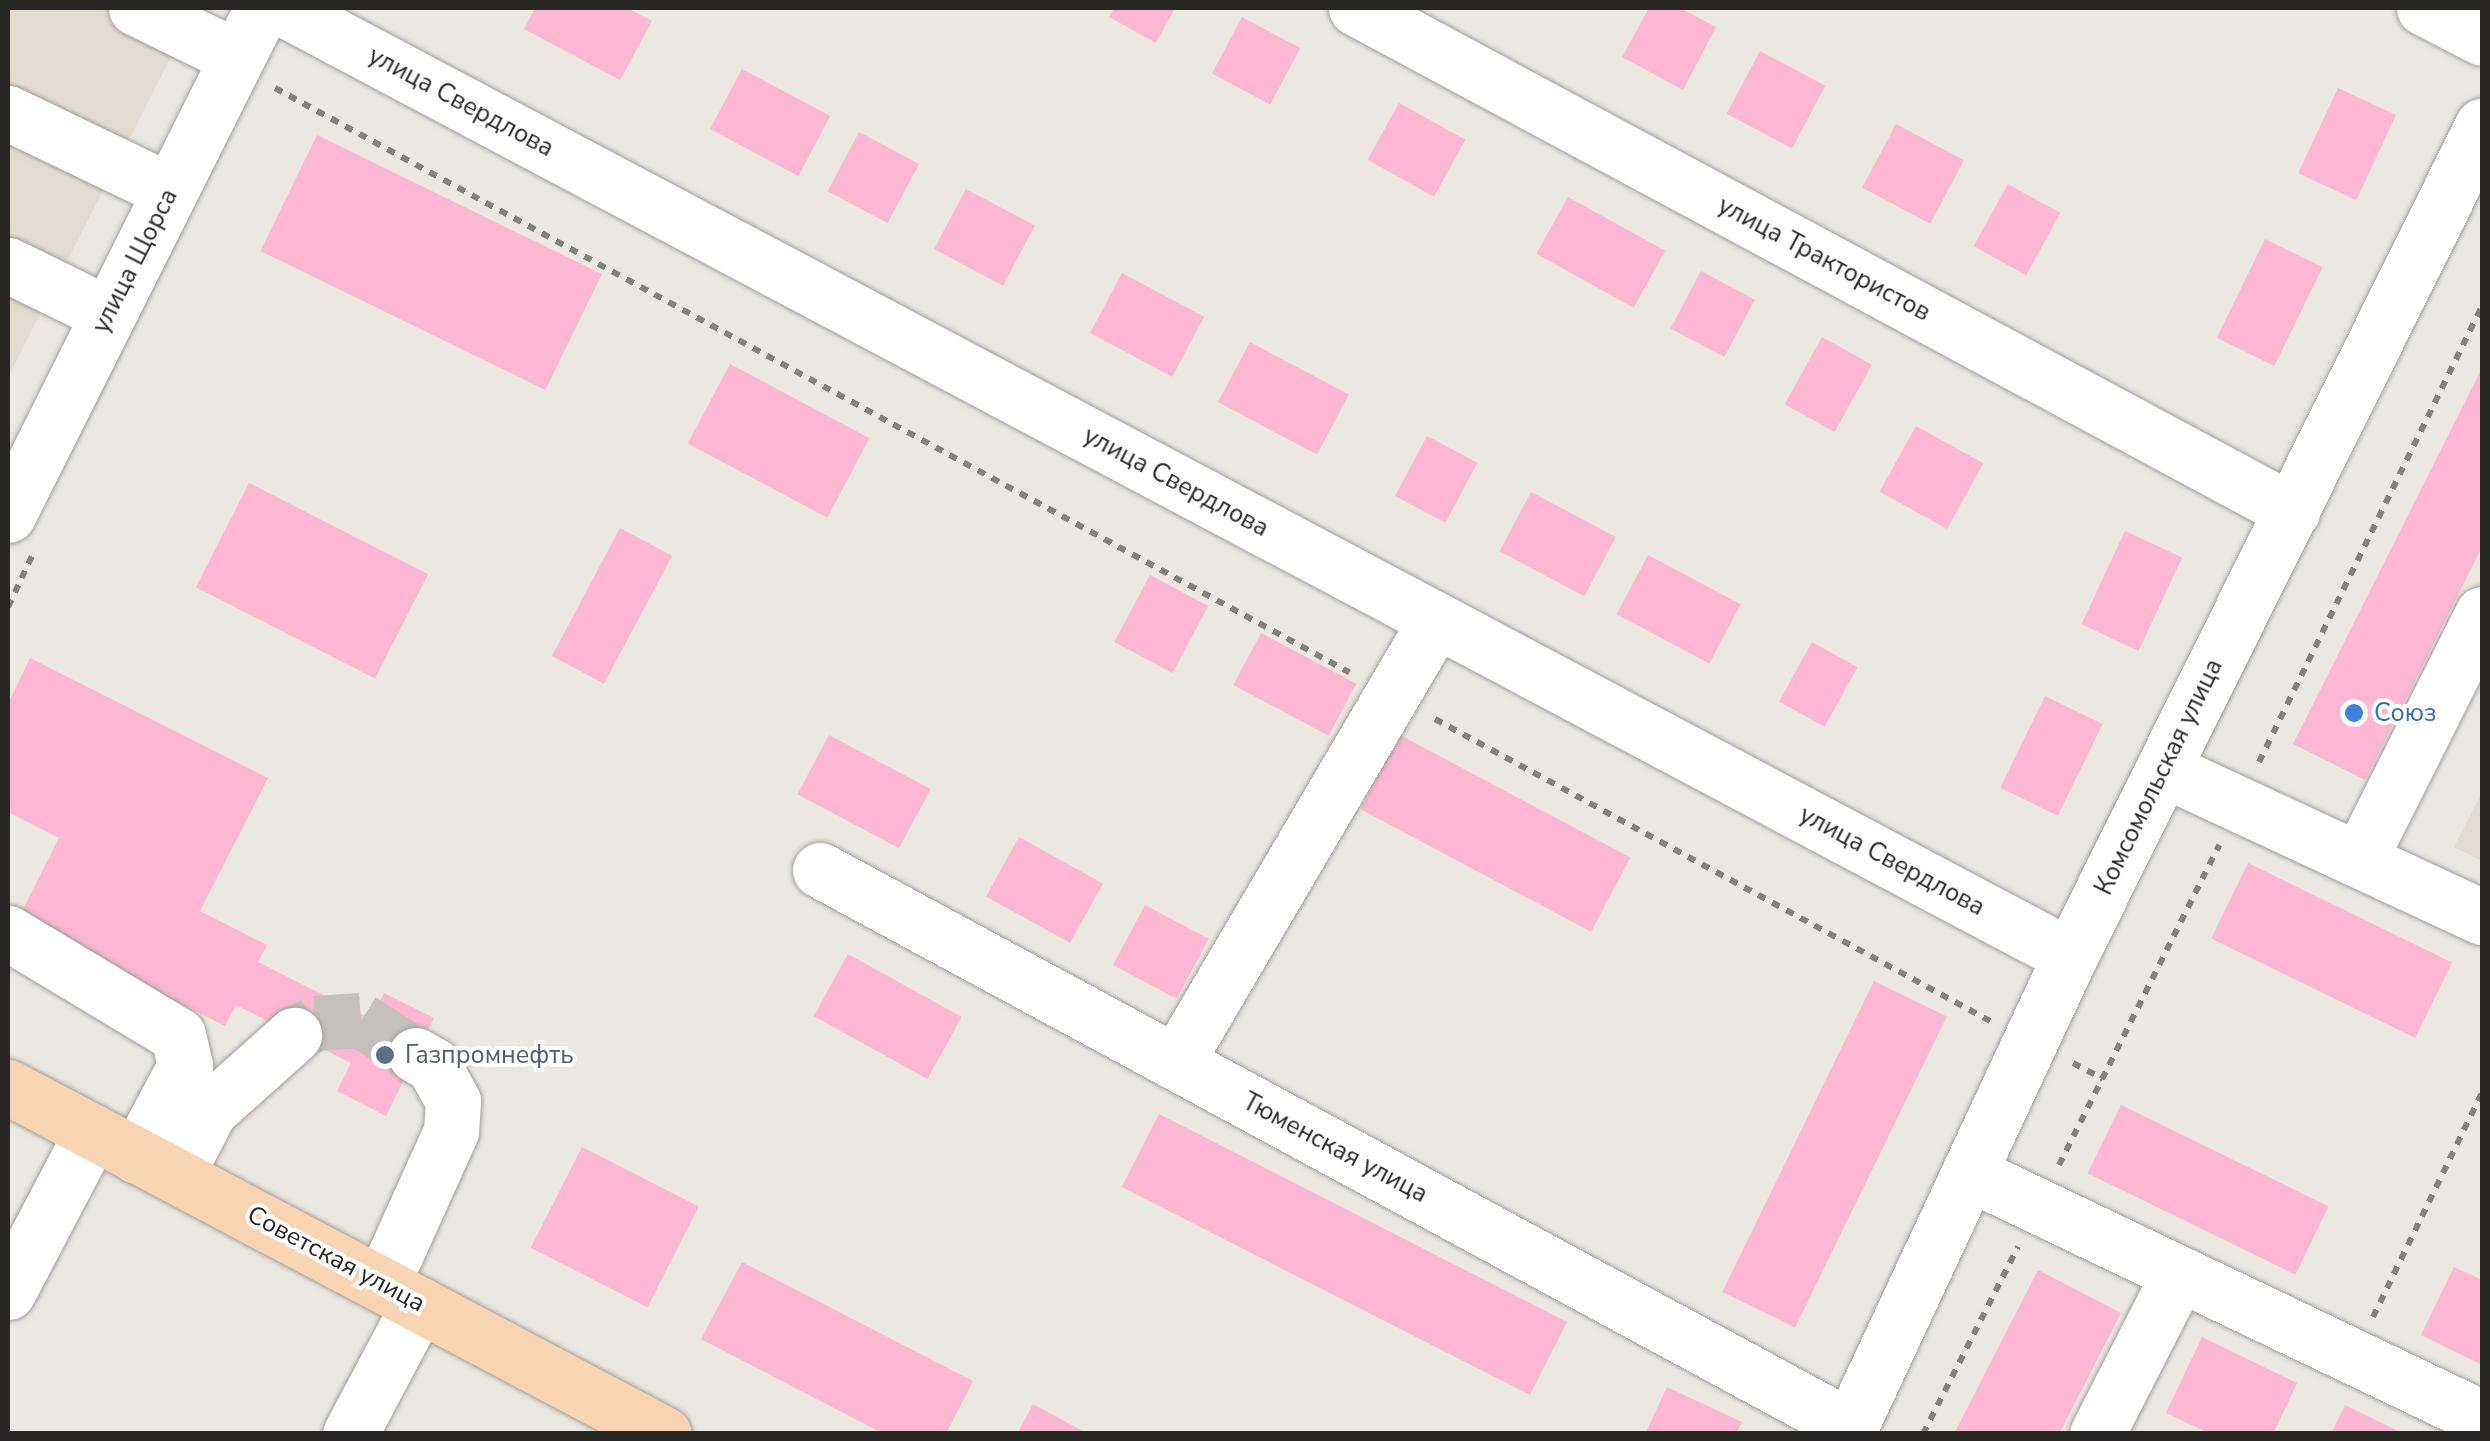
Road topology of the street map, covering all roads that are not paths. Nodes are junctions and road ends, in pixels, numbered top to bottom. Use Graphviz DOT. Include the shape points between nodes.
graph roads {
  1 [pos="136,8"];
  2 [pos="262,8"];
  3 [pos="282,8"];
  4 [pos="1356,8"];
  5 [pos="2424,8"];
  6 [pos="2482,38"];
  7 [pos="250,69"];
  8 [pos="8,113"];
  9 [pos="2482,126"];
  10 [pos="170,192"];
  11 [pos="8,266"];
  12 [pos="108,314"];
  13 [pos="27,429"];
  14 [pos="2292,510"];
  15 [pos="8,516"];
  16 [pos="2482,614"];
  17 [pos="1436,620"];
  18 [pos="2163,769"];
  19 [pos="2359,860"];
  20 [pos="820,870"];
  21 [pos="2482,917"];
  22 [pos="8,933"];
  23 [pos="2070,956"];
  24 [pos="294,1035"];
  25 [pos="416,1055"];
  26 [pos="1176,1062"];
  27 [pos="8,1087"];
  28 [pos="136,1154"];
  29 [pos="1969,1173"];
  30 [pos="2179,1274"];
  31 [pos="8,1292"];
  32 [pos="400,1294"];
  33 [pos="2482,1418"];
  34 [pos="1849,1430"];
  35 [pos="350,1434"];
  36 [pos="664,1434"];
  37 [pos="2096,1434"];
  1 -- 7 [label="street"];
  2 -- 7 [label="street, улица Щорса"];
  3 -- 17 [label="street, улица Свердлова"];
  4 -- 14 [label="street, улица Трактористов"];
  5 -- 6 [label="street"];
  7 -- 10 [label="street, улица Щорса"];
  8 -- 10 [label="street"];
  9 -- 14 [label="street, Комсомольская улица"];
  10 -- 12 [label="street, улица Щорса"];
  11 -- 12 [label="street"];
  12 -- 13 [label="street, улица Щорса"];
  13 -- 15 [label="street, улица Щорса"];
  14 -- 18 [label="street, Комсомольская улица"];
  16 -- 19 [label="street"];
  17 -- 23 [label="street, улица Свердлова"];
  17 -- 26 [label="street"];
  18 -- 19 [label="street"];
  18 -- 23 [label="street, Комсомольская улица"];
  19 -- 21 [label="street"];
  20 -- 26 [label="street, Тюменская улица"];
  22 -- 28 [label="street" via="178,1035 185,1066"];
  23 -- 29 [label="street, Комсомольская улица"];
  24 -- 28 [label="street" via="210,1110"];
  25 -- 32 [label="street" via="433,1065 453,1101 451,1131"];
  26 -- 34 [label="street, Тюменская улица"];
  27 -- 28 [label="main road, Советская улица"];
  28 -- 31 [label="street"];
  28 -- 32 [label="main road, Советская улица"];
  29 -- 30 [label="street"];
  29 -- 34 [label="street, Комсомольская улица"];
  30 -- 33 [label="street"];
  30 -- 37 [label="street"];
  32 -- 35 [label="street"];
  32 -- 36 [label="main road, Советская улица"];
}
